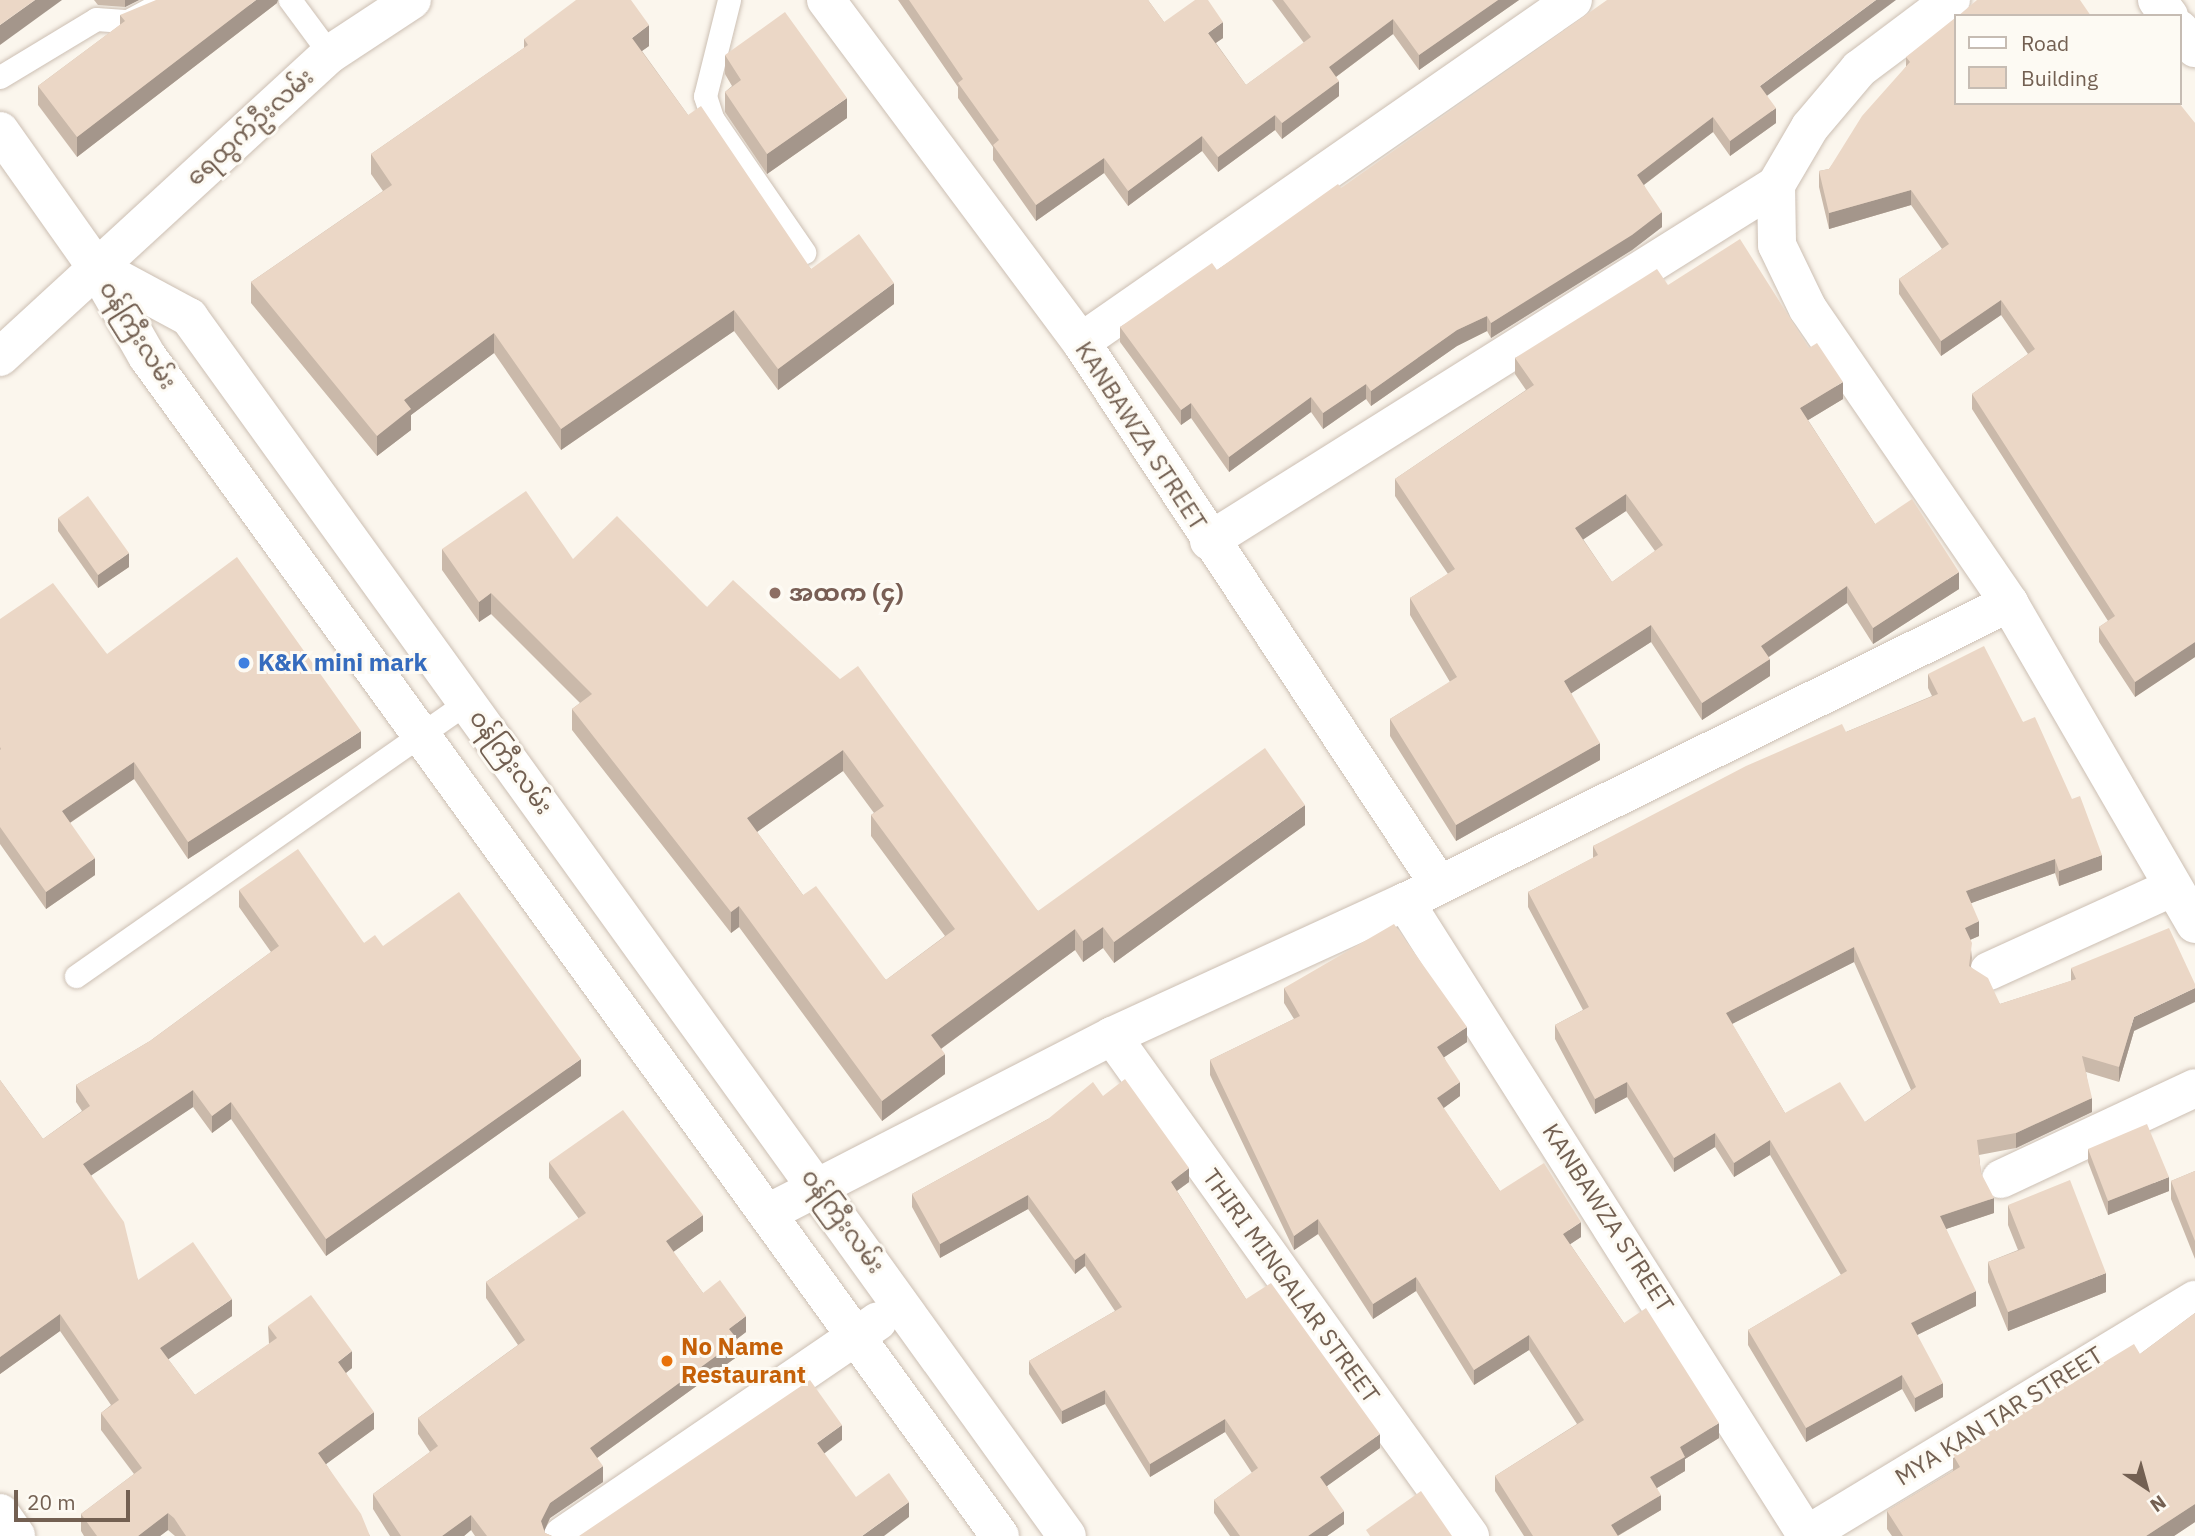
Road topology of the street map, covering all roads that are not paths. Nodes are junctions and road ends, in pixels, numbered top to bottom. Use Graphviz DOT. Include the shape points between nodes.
graph roads {
  1 [pos="167,0"];
  2 [pos="290,0"];
  3 [pos="412,0"];
  4 [pos="729,0"];
  5 [pos="826,0"];
  6 [pos="1573,0"];
  7 [pos="1951,0"];
  8 [pos="2157,0"];
  9 [pos="2169,14"];
  10 [pos="330,54"];
  11 [pos="0,78"];
  12 [pos="0,131"];
  13 [pos="1776,185"];
  14 [pos="804,252"];
  15 [pos="96,267"];
  16 [pos="1081,342"];
  17 [pos="0,356"];
  18 [pos="1209,541"];
  19 [pos="2009,603"];
  20 [pos="468,702"];
  21 [pos="423,733"];
  22 [pos="1438,883"];
  23 [pos="2173,887"];
  24 [pos="1405,902"];
  25 [pos="2195,924"];
  26 [pos="1989,971"];
  27 [pos="76,976"];
  28 [pos="1112,1036"];
  29 [pos="2195,1088"];
  30 [pos="2001,1179"];
  31 [pos="818,1187"];
  32 [pos="768,1213"];
  33 [pos="2195,1300"];
  34 [pos="902,1304"];
  35 [pos="858,1336"];
  36 [pos="0,1513"];
  37 [pos="16,1536"];
  38 [pos="563,1536"];
  39 [pos="1000,1536"];
  40 [pos="1068,1536"];
  41 [pos="1470,1536"];
  42 [pos="1806,1536"];
  1 -- 11 [label="lane" via="128,21 96,19"];
  2 -- 10 [label="lane"];
  3 -- 10 [label="street, ရေထွက်ဦးလမ်း"];
  4 -- 14 [label="lane" via="705,96 712,118"];
  5 -- 16 [label="street, KANBAWZA STREET"];
  6 -- 16 [label="street"];
  7 -- 13 [label="street" via="1859,69 1810,127"];
  8 -- 9 [label="street"];
  10 -- 15 [label="street, ရေထွက်ဦးလမ်း"];
  12 -- 15 [label="street"];
  13 -- 18 [label="street"];
  13 -- 19 [label="street" via="1777,245 1808,309"];
  15 -- 17 [label="street, ရေထွက်ဦးလမ်း"];
  15 -- 20 [label="street, ဝန်ကြီးလမ်း" via="189,317"];
  15 -- 21 [label="street, ဝန်ကြီးလမ်း" via="147,356"];
  16 -- 18 [label="street, KANBAWZA STREET"];
  18 -- 22 [label="street, KANBAWZA STREET"];
  19 -- 22 [label="street"];
  19 -- 23 [label="street"];
  20 -- 21 [label="lane"];
  20 -- 31 [label="street, ဝန်ကြီးလမ်း"];
  21 -- 27 [label="lane"];
  21 -- 32 [label="street, ဝန်ကြီးလမ်း"];
  22 -- 24 [label="street"];
  23 -- 25 [label="street"];
  23 -- 26 [label="street"];
  24 -- 28 [label="street"];
  24 -- 42 [label="street, KANBAWZA STREET"];
  28 -- 31 [label="street"];
  28 -- 41 [label="street, THIRI MINGALAR STREET"];
  29 -- 30 [label="street"];
  31 -- 32 [label="street"];
  31 -- 34 [label="street, ဝန်ကြီးလမ်း"];
  32 -- 35 [label="street, ဝန်ကြီးလမ်း"];
  33 -- 42 [label="street, MYA KAN TAR STREET"];
  34 -- 35 [label="street"];
  34 -- 40 [label="street, ဝန်ကြီးလမ်း"];
  35 -- 38 [label="street"];
  35 -- 39 [label="street, ဝန်ကြီးလမ်း"];
  36 -- 37 [label="street"];
}
